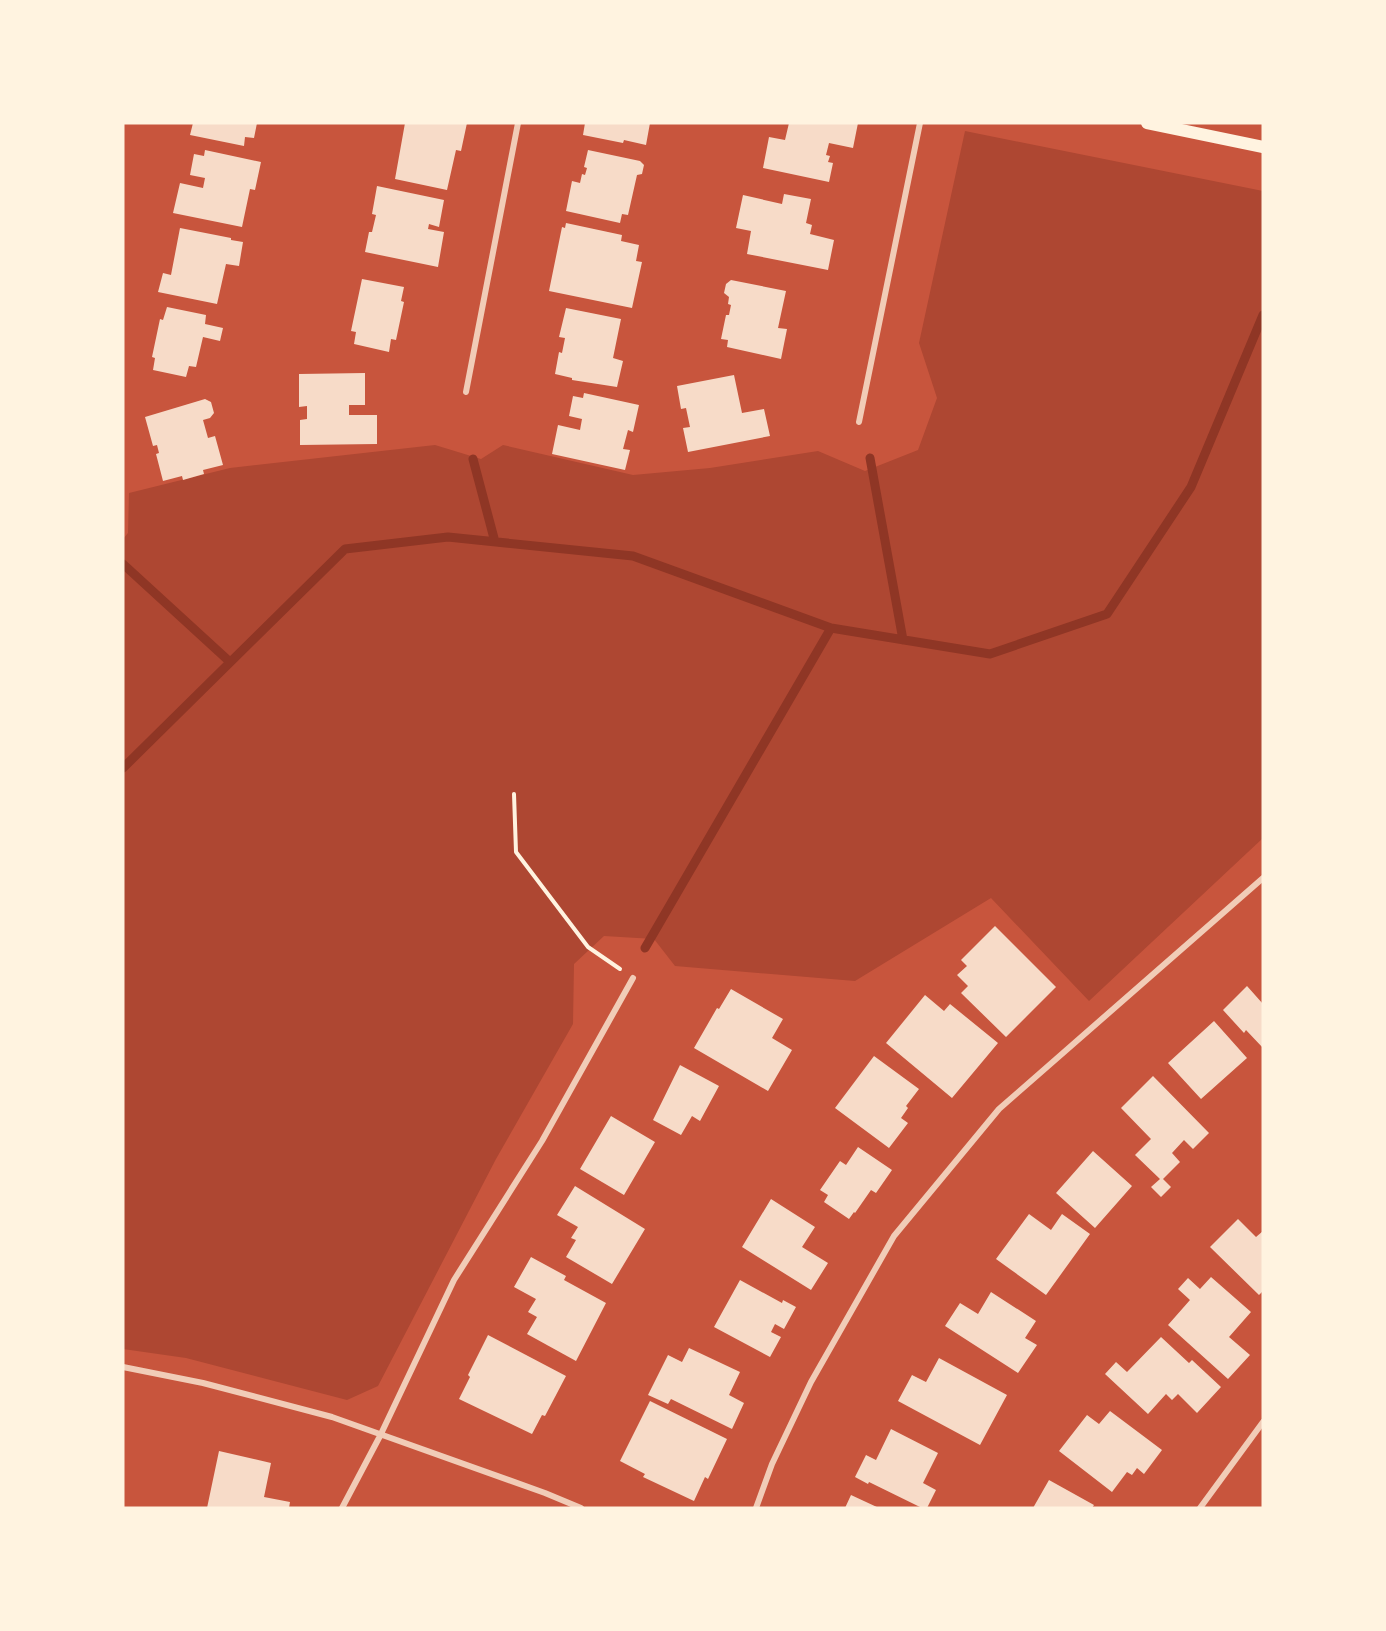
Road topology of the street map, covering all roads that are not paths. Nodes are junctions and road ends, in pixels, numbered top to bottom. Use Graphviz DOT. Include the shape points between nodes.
graph roads {
  1 [pos="518,123"];
  2 [pos="920,123"];
  3 [pos="1147,123"];
  4 [pos="1261,147"];
  5 [pos="466,392"];
  6 [pos="859,422"];
  7 [pos="1263,878"];
  8 [pos="633,978"];
  9 [pos="123,1366"];
  10 [pos="1263,1422"];
  11 [pos="380,1436"];
  12 [pos="342,1508"];
  13 [pos="580,1508"];
  14 [pos="756,1508"];
  15 [pos="1200,1508"];
  1 -- 5 [label="street"];
  2 -- 6 [label="street"];
  3 -- 4 [label="main road"];
  7 -- 14 [label="street" via="999,1109 894,1236 811,1382"];
  8 -- 11 [label="street" via="542,1141 454,1280"];
  9 -- 11 [label="street" via="332,1417"];
  10 -- 15 [label="street"];
  11 -- 12 [label="street"];
  11 -- 13 [label="street"];
}
